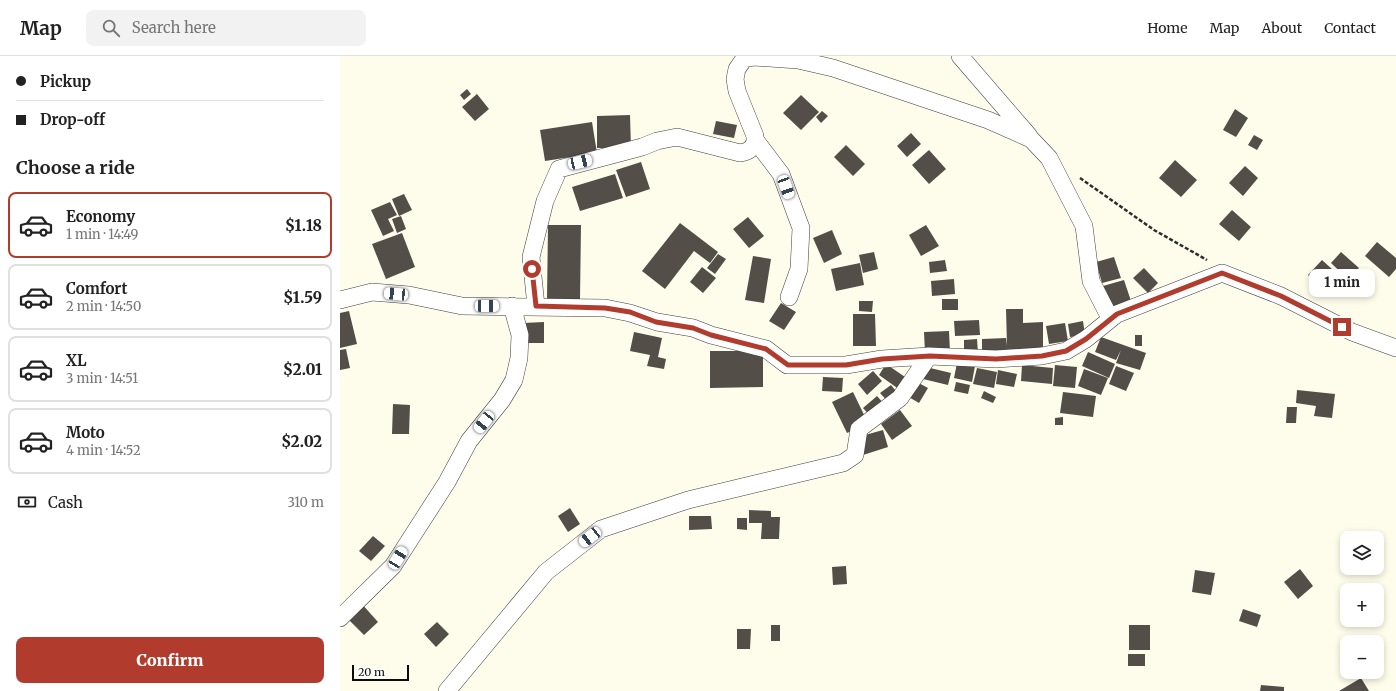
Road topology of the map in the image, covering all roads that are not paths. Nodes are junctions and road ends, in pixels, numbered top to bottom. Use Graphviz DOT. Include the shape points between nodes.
graph roads {
  1 [pos="960,56"];
  2 [pos="798,58"];
  3 [pos="1031,139"];
  4 [pos="756,141"];
  5 [pos="789,297"];
  6 [pos="340,300"];
  7 [pos="512,306"];
  8 [pos="536,306"];
  9 [pos="1110,318"];
  10 [pos="1396,348"];
  11 [pos="930,356"];
  12 [pos="340,618"];
  13 [pos="447,691"];
  1 -- 3 [label="street"];
  2 -- 3 [label="street" via="988,120"];
  2 -- 4 [label="street" via="754,57 744,60 736,69 736,91"];
  3 -- 9 [label="street" via="1049,158 1084,226 1091,281"];
  4 -- 5 [label="street" via="781,174 801,228 800,269"];
  4 -- 8 [label="street" via="753,148 740,152 677,137 559,168 545,201 531,257"];
  6 -- 7 [label="street" via="372,292 408,295 462,306"];
  7 -- 8 [label="street"];
  7 -- 12 [label="street" via="520,334 519,358 514,380 502,400 469,441 447,482 393,566"];
  8 -- 11 [label="street" via="605,308 630,312 656,322 693,328 766,349 788,365 846,365 882,359"];
  9 -- 10 [label="street" via="1222,273 1281,296 1352,332"];
  9 -- 11 [label="street" via="1086,339 1066,351 1042,356 996,359"];
  11 -- 13 [label="street" via="900,398 859,430 854,455 843,463 688,500 601,529 546,572"];
}
